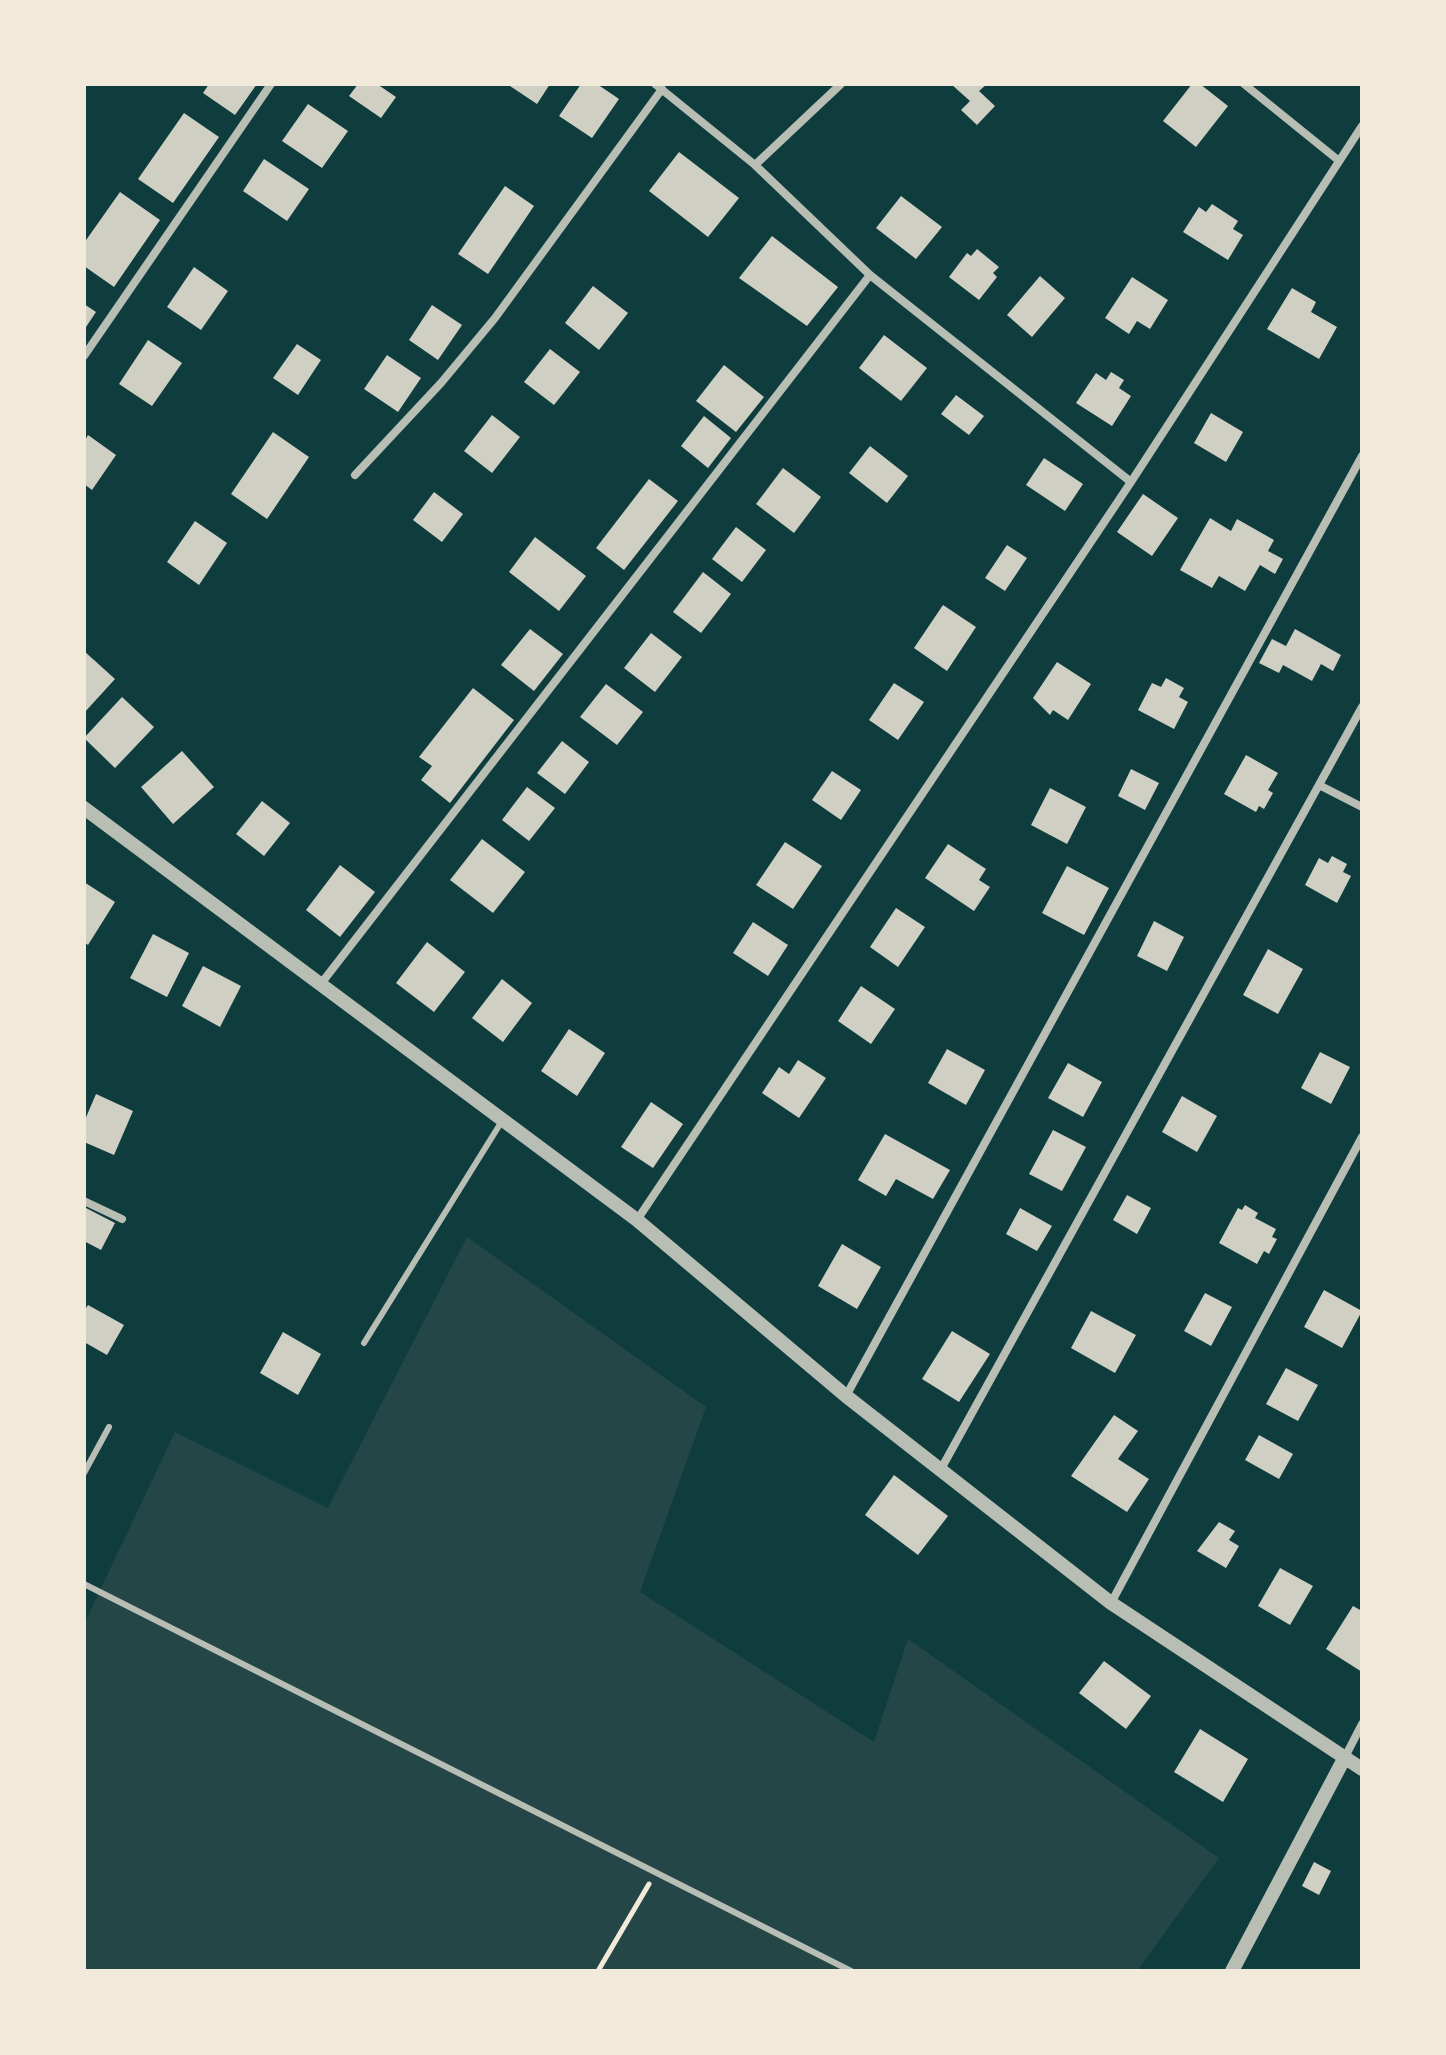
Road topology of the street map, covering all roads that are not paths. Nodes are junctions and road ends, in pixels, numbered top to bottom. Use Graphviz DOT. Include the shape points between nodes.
graph roads {
  1 [pos="271,84"];
  2 [pos="841,84"];
  3 [pos="1244,84"];
  4 [pos="658,87"];
  5 [pos="1362,126"];
  6 [pos="1338,160"];
  7 [pos="755,165"];
  8 [pos="870,275"];
  9 [pos="84,356"];
  10 [pos="1362,456"];
  11 [pos="355,475"];
  12 [pos="1131,482"];
  13 [pos="1362,707"];
  14 [pos="1319,785"];
  15 [pos="1362,807"];
  16 [pos="84,808"];
  17 [pos="320,985"];
  18 [pos="502,1121"];
  19 [pos="1362,1137"];
  20 [pos="84,1201"];
  21 [pos="122,1219"];
  22 [pos="637,1220"];
  23 [pos="364,1343"];
  24 [pos="846,1396"];
  25 [pos="109,1427"];
  26 [pos="941,1469"];
  27 [pos="84,1473"];
  28 [pos="84,1584"];
  29 [pos="1111,1603"];
  30 [pos="1362,1724"];
  31 [pos="1345,1757"];
  32 [pos="1362,1769"];
  33 [pos="851,1971"];
  34 [pos="1232,1971"];
  1 -- 9 [label="street"];
  2 -- 7 [label="street"];
  3 -- 6 [label="street"];
  4 -- 7 [label="street"];
  4 -- 11 [label="street" via="495,318"];
  5 -- 6 [label="street"];
  6 -- 12 [label="street"];
  7 -- 8 [label="street"];
  8 -- 12 [label="street"];
  8 -- 17 [label="street"];
  10 -- 24 [label="street"];
  12 -- 22 [label="street"];
  13 -- 14 [label="street"];
  14 -- 15 [label="street"];
  14 -- 26 [label="street"];
  16 -- 17 [label="street"];
  17 -- 18 [label="street"];
  18 -- 22 [label="street"];
  18 -- 23 [label="lane"];
  19 -- 29 [label="street"];
  20 -- 21 [label="street"];
  22 -- 24 [label="street"];
  24 -- 26 [label="street"];
  25 -- 27 [label="lane"];
  26 -- 29 [label="street"];
  28 -- 33 [label="lane"];
  29 -- 31 [label="street"];
  30 -- 31 [label="street"];
  31 -- 32 [label="street"];
  31 -- 34 [label="street"];
}
